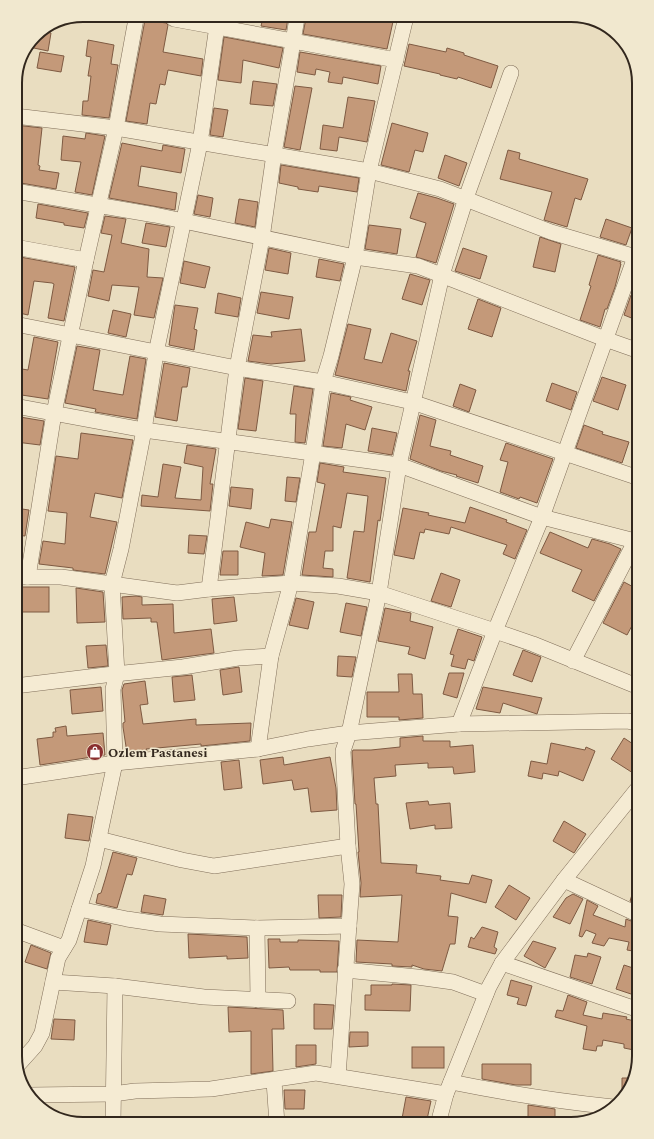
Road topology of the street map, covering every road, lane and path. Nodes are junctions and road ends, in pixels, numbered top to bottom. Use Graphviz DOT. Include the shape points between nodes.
graph roads {
  1 [pos="135,22"];
  2 [pos="217,22"];
  3 [pos="296,22"];
  4 [pos="405,22"];
  5 [pos="293,40"];
  6 [pos="396,60"];
  7 [pos="511,73"];
  8 [pos="22,117"];
  9 [pos="116,128"];
  10 [pos="200,143"];
  11 [pos="274,154"];
  12 [pos="369,171"];
  13 [pos="22,192"];
  14 [pos="466,198"];
  15 [pos="99,206"];
  16 [pos="184,221"];
  17 [pos="262,238"];
  18 [pos="22,248"];
  19 [pos="632,256"];
  20 [pos="355,257"];
  21 [pos="86,260"];
  22 [pos="632,271"];
  23 [pos="442,275"];
  24 [pos="22,325"];
  25 [pos="70,334"];
  26 [pos="605,339"];
  27 [pos="632,349"];
  28 [pos="156,353"];
  29 [pos="237,368"];
  30 [pos="323,382"];
  31 [pos="412,402"];
  32 [pos="22,407"];
  33 [pos="54,413"];
  34 [pos="144,430"];
  35 [pos="228,441"];
  36 [pos="313,453"];
  37 [pos="565,453"];
  38 [pos="399,465"];
  39 [pos="632,476"];
  40 [pos="542,517"];
  41 [pos="632,538"];
  42 [pos="632,550"];
  43 [pos="22,577"];
  44 [pos="291,583"];
  45 [pos="112,584"];
  46 [pos="209,589"];
  47 [pos="379,593"];
  48 [pos="495,631"];
  49 [pos="271,656"];
  50 [pos="573,661"];
  51 [pos="117,674"];
  52 [pos="632,684"];
  53 [pos="22,685"];
  54 [pos="632,722"];
  55 [pos="458,724"];
  56 [pos="349,733"];
  57 [pos="258,749"];
  58 [pos="115,762"];
  59 [pos="22,777"];
  60 [pos="632,796"];
  61 [pos="99,839"];
  62 [pos="348,846"];
  63 [pos="564,880"];
  64 [pos="79,909"];
  65 [pos="632,912"];
  66 [pos="349,926"];
  67 [pos="257,928"];
  68 [pos="22,933"];
  69 [pos="64,948"];
  70 [pos="502,963"];
  71 [pos="345,970"];
  72 [pos="53,982"];
  73 [pos="115,986"];
  74 [pos="486,994"];
  75 [pos="258,1000"];
  76 [pos="288,1001"];
  77 [pos="632,1008"];
  78 [pos="22,1057"];
  79 [pos="338,1076"];
  80 [pos="274,1081"];
  81 [pos="448,1088"];
  82 [pos="113,1094"];
  83 [pos="36,1095"];
  84 [pos="606,1106"];
  85 [pos="113,1117"];
  86 [pos="277,1117"];
  87 [pos="440,1117"];
  1 -- 9 [label="street"];
  2 -- 5 [label="street"];
  2 -- 10 [label="street"];
  3 -- 5 [label="street"];
  4 -- 6 [label="street"];
  5 -- 6 [label="street"];
  5 -- 11 [label="street"];
  6 -- 12 [label="street"];
  7 -- 14 [label="street"];
  8 -- 9 [label="street"];
  9 -- 10 [label="street"];
  9 -- 15 [label="street"];
  10 -- 11 [label="street"];
  10 -- 16 [label="street"];
  11 -- 12 [label="street"];
  11 -- 17 [label="street"];
  12 -- 14 [label="street"];
  12 -- 20 [label="street"];
  13 -- 15 [label="street"];
  14 -- 19 [label="street" via="551,232"];
  14 -- 23 [label="street"];
  15 -- 16 [label="street"];
  15 -- 21 [label="street"];
  16 -- 17 [label="street"];
  16 -- 28 [label="street"];
  17 -- 20 [label="street"];
  17 -- 29 [label="street"];
  18 -- 21 [label="street"];
  20 -- 23 [label="street" via="418,266"];
  20 -- 30 [label="street"];
  21 -- 25 [label="street"];
  22 -- 26 [label="street"];
  23 -- 26 [label="street"];
  23 -- 31 [label="street"];
  24 -- 25 [label="street"];
  25 -- 28 [label="street"];
  25 -- 33 [label="street"];
  26 -- 27 [label="street"];
  26 -- 37 [label="street"];
  28 -- 29 [label="street"];
  28 -- 34 [label="street"];
  29 -- 30 [label="street"];
  29 -- 35 [label="street"];
  30 -- 31 [label="street"];
  30 -- 36 [label="street"];
  31 -- 37 [label="street"];
  31 -- 38 [label="street"];
  32 -- 33 [label="street"];
  33 -- 34 [label="street"];
  33 -- 43 [label="street"];
  34 -- 35 [label="street"];
  34 -- 45 [label="street"];
  35 -- 36 [label="street"];
  35 -- 46 [label="street"];
  36 -- 38 [label="street"];
  36 -- 44 [label="street"];
  37 -- 39 [label="street"];
  37 -- 40 [label="street"];
  38 -- 40 [label="street"];
  38 -- 47 [label="street"];
  40 -- 41 [label="street"];
  40 -- 48 [label="street"];
  42 -- 50 [label="street"];
  43 -- 45 [label="street" via="61,577"];
  44 -- 46 [label="street"];
  44 -- 47 [label="street" via="338,586"];
  44 -- 49 [label="street"];
  45 -- 46 [label="street" via="177,593"];
  45 -- 51 [label="street"];
  47 -- 48 [label="street"];
  47 -- 56 [label="street"];
  48 -- 50 [label="street"];
  48 -- 55 [label="street"];
  49 -- 51 [label="street"];
  49 -- 57 [label="street"];
  50 -- 52 [label="street"];
  51 -- 53 [label="street"];
  51 -- 58 [label="street" via="112,689"];
  54 -- 55 [label="street"];
  55 -- 56 [label="street"];
  56 -- 57 [label="street"];
  56 -- 62 [label="street" via="343,751"];
  57 -- 58 [label="street"];
  58 -- 59 [label="street"];
  58 -- 61 [label="street"];
  60 -- 63 [label="street"];
  61 -- 62 [label="street" via="214,866"];
  61 -- 64 [label="street"];
  62 -- 66 [label="street" via="352,884"];
  63 -- 65 [label="street"];
  63 -- 70 [label="street"];
  64 -- 67 [label="street" via="160,924"];
  64 -- 69 [label="street"];
  66 -- 67 [label="street"];
  66 -- 71 [label="street"];
  67 -- 75 [label="street"];
  68 -- 69 [label="street"];
  69 -- 72 [label="street" via="58,958"];
  70 -- 74 [label="street"];
  70 -- 77 [label="street"];
  71 -- 74 [label="street" via="453,982"];
  71 -- 79 [label="street"];
  72 -- 73 [label="street"];
  72 -- 78 [label="street" via="42,1033 35,1046"];
  73 -- 75 [label="street" via="204,997"];
  73 -- 82 [label="street"];
  74 -- 81 [label="street"];
  75 -- 76 [label="street"];
  79 -- 80 [label="street" via="316,1073"];
  79 -- 81 [label="street"];
  80 -- 82 [label="street" via="211,1089"];
  80 -- 86 [label="street"];
  81 -- 84 [label="street"];
  81 -- 87 [label="street"];
  82 -- 83 [label="street"];
  82 -- 85 [label="street"];
}
